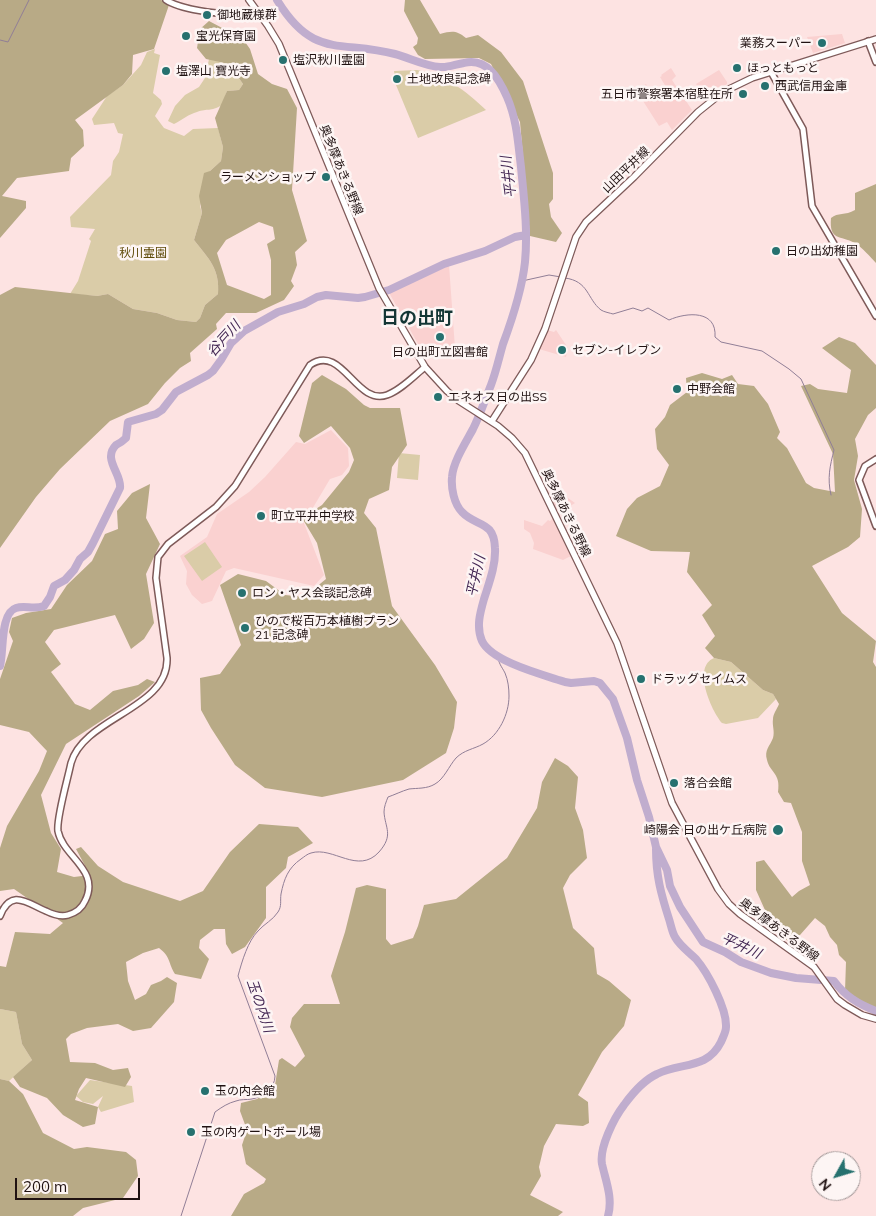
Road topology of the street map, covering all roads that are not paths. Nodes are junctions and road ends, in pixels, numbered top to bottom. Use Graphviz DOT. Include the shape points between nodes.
graph roads {
  1 [pos="166,0"];
  2 [pos="249,0"];
  3 [pos="257,10"];
  4 [pos="876,39"];
  5 [pos="868,41"];
  6 [pos="876,62"];
  7 [pos="771,72"];
  8 [pos="876,316"];
  9 [pos="425,367"];
  10 [pos="490,420"];
  11 [pos="876,459"];
  12 [pos="876,526"];
  13 [pos="0,916"];
  14 [pos="876,1019"];
  1 -- 3 [label="street" via="190,8 245,16"];
  2 -- 3 [label="main road, 奥多摩あきる野線"];
  3 -- 9 [label="main road, 奥多摩あきる野線" via="284,53 379,288"];
  4 -- 5 [label="main road, 山田平井線"];
  5 -- 6 [label="street"];
  5 -- 7 [label="main road, 山田平井線"];
  7 -- 8 [label="street" via="803,129 812,206"];
  7 -- 10 [label="main road, 山田平井線" via="734,86 712,100 583,226 576,237 535,353"];
  9 -- 10 [label="main road, 奥多摩あきる野線" via="447,391"];
  9 -- 13 [label="street" via="393,392 381,396 365,391 335,364 324,360 314,362 303,374 235,486 216,507 161,551 156,578 167,658 165,674 152,692 82,742 71,763 58,828 61,840 85,871 90,885 86,899 79,909 66,916 17,899 4,906"];
  10 -- 14 [label="main road, 奥多摩あきる野線" via="525,453 597,600 627,669 672,803 718,889 740,914 808,962 852,1010"];
  11 -- 12 [label="street" via="865,466 859,480"];
}
